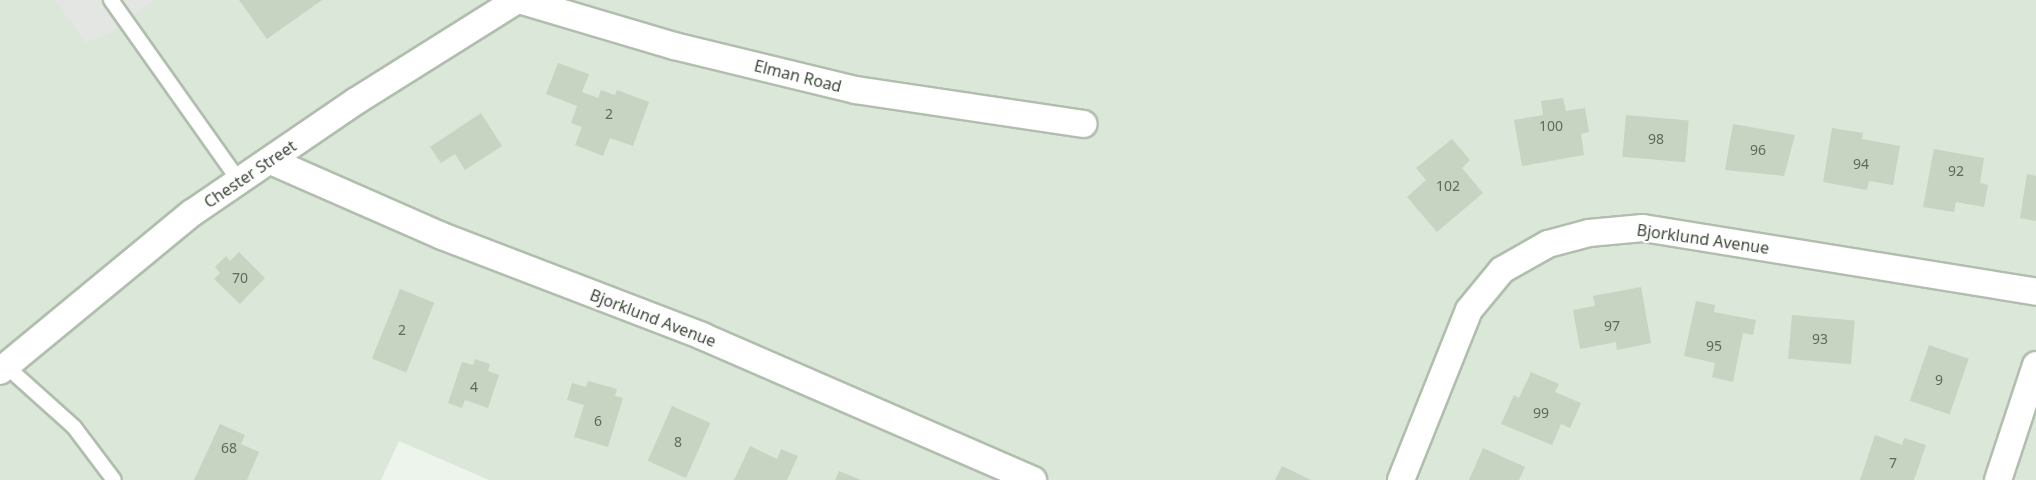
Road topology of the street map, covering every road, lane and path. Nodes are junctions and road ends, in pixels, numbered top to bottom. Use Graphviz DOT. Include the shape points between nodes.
graph roads {
  1 [pos="111,0"];
  2 [pos="518,0"];
  3 [pos="1083,124"];
  4 [pos="271,161"];
  5 [pos="239,181"];
  6 [pos="2036,292"];
  7 [pos="2036,365"];
  8 [pos="3,369"];
  9 [pos="114,480"];
  10 [pos="1033,480"];
  11 [pos="1401,480"];
  12 [pos="1998,480"];
  1 -- 5 [label="lane"];
  2 -- 3 [label="street, Elman Road" via="674,46 856,90"];
  2 -- 4 [label="street, Chester Street" via="356,101"];
  4 -- 5 [label="street, Chester Street"];
  4 -- 10 [label="street, Bjorklund Avenue" via="442,236 702,336"];
  5 -- 8 [label="street, Chester Street" via="192,213"];
  6 -- 11 [label="street, Bjorklund Avenue" via="1643,228 1589,233 1548,244 1502,270 1469,310"];
  7 -- 12 [label="street"];
  8 -- 9 [label="lane" via="74,426"];
}
